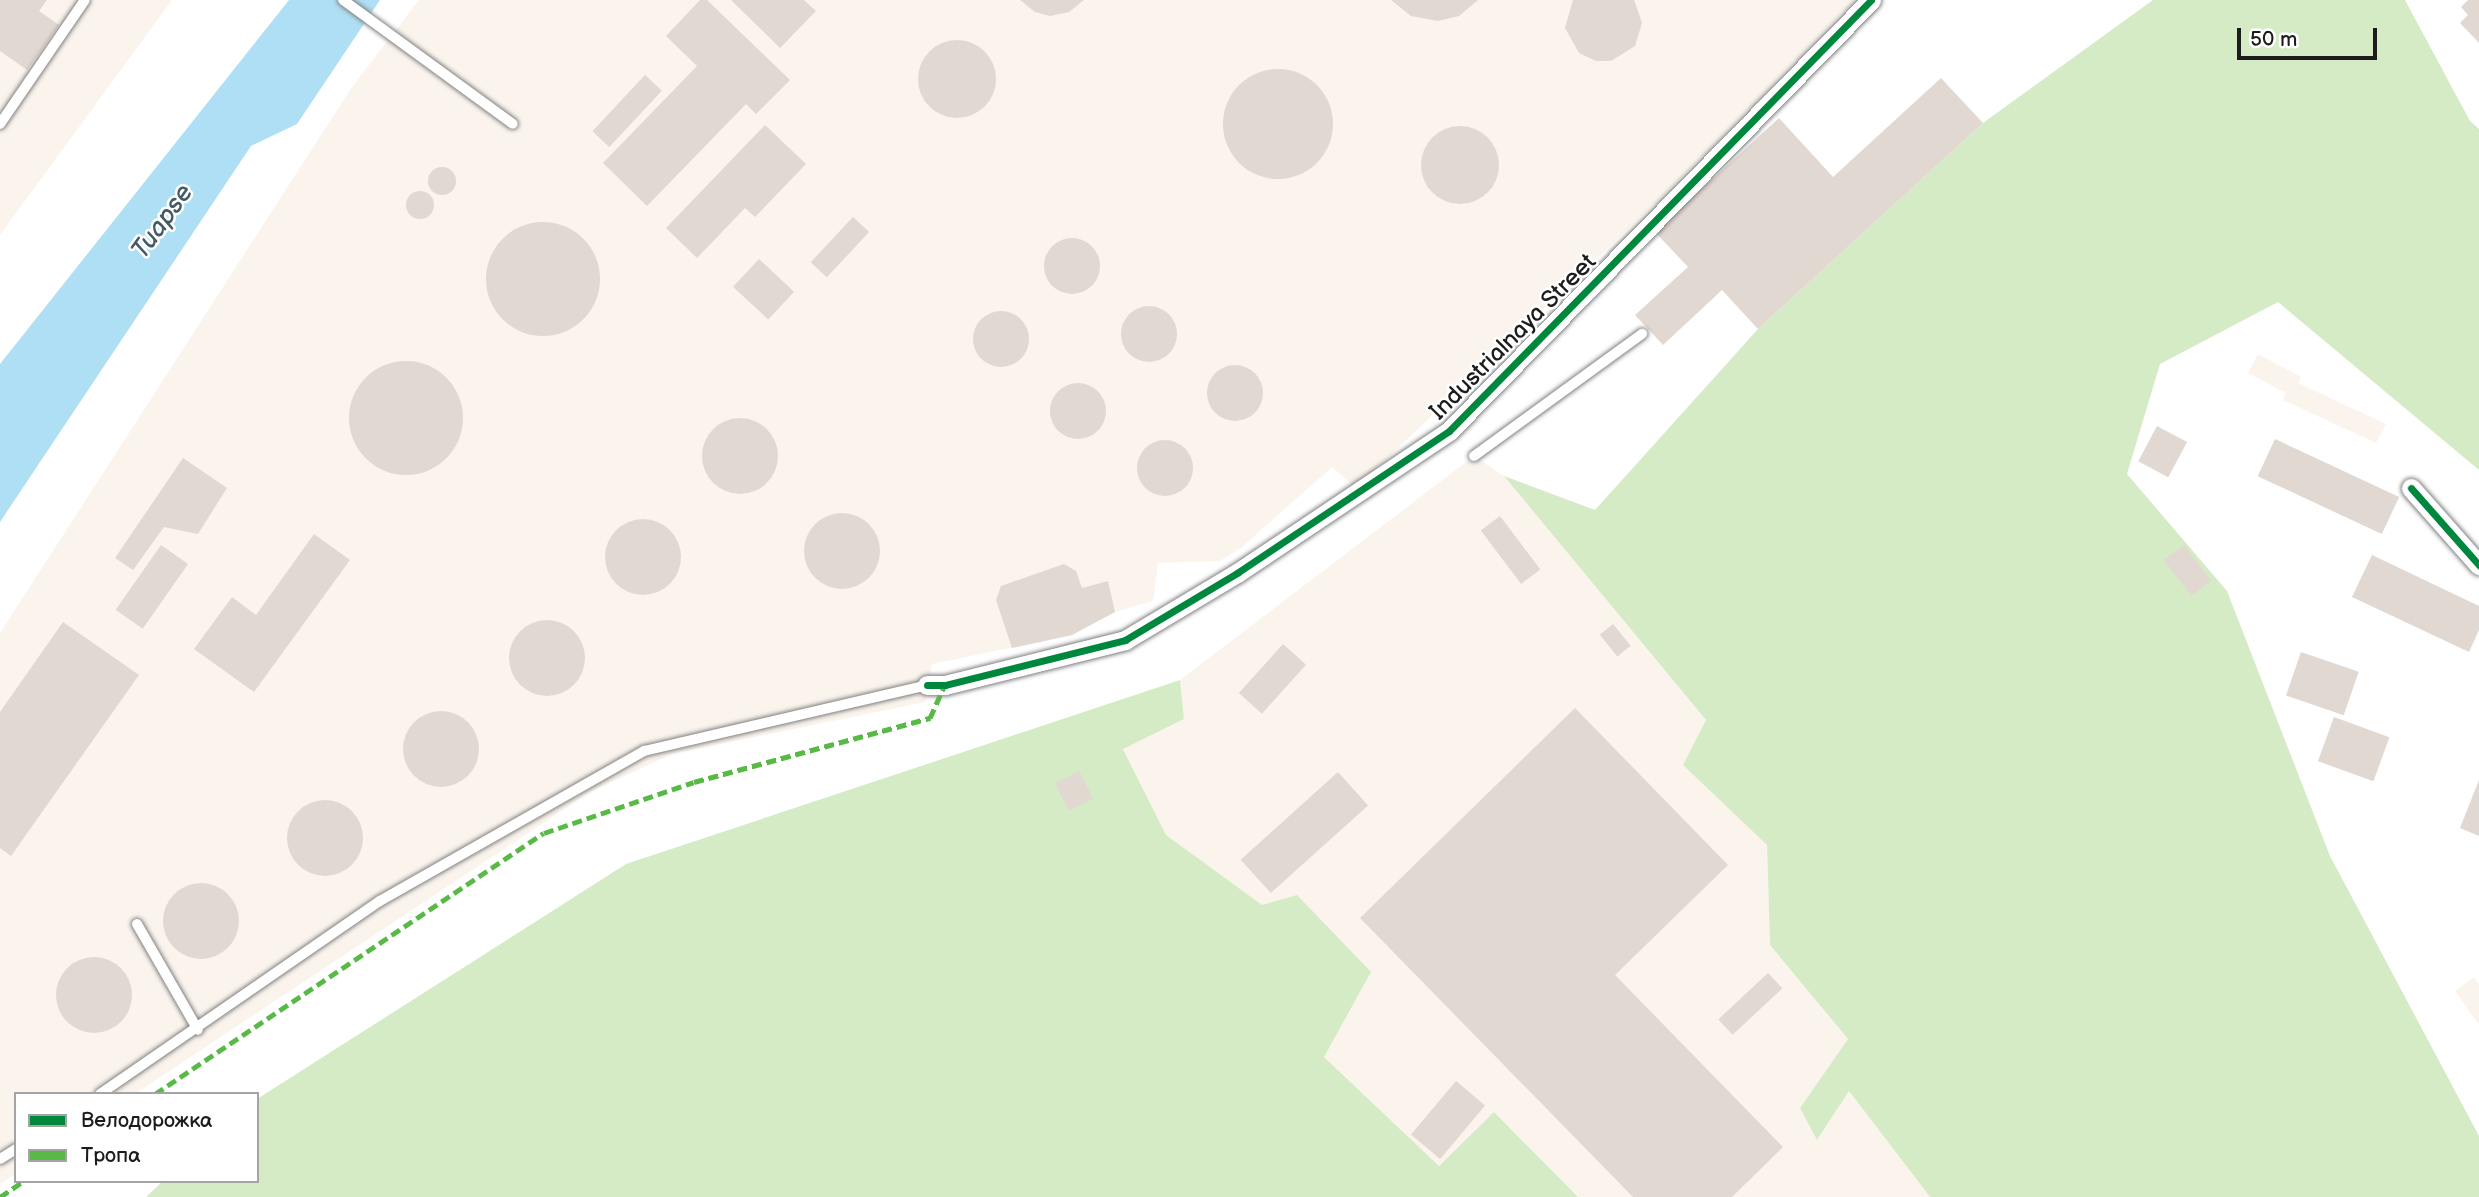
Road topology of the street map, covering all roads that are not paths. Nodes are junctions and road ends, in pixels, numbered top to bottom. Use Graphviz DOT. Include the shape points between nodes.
graph roads {
  1 [pos="85,0"];
  2 [pos="343,0"];
  3 [pos="1871,0"];
  4 [pos="0,124"];
  5 [pos="513,124"];
  6 [pos="1642,334"];
  7 [pos="1474,456"];
  8 [pos="2411,488"];
  9 [pos="2479,565"];
  10 [pos="926,685"];
  11 [pos="137,925"];
  12 [pos="198,1030"];
  13 [pos="103,1092"];
  1 -- 4 [label="lane"];
  2 -- 5 [label="lane"];
  3 -- 10 [label="street, Industrialnaya Street" via="1449,431 1237,573 1125,640 945,685"];
  6 -- 7 [label="lane"];
  8 -- 9 [label="street"];
  10 -- 12 [label="lane" via="644,751 380,901"];
  11 -- 12 [label="lane"];
  12 -- 13 [label="lane"];
}
